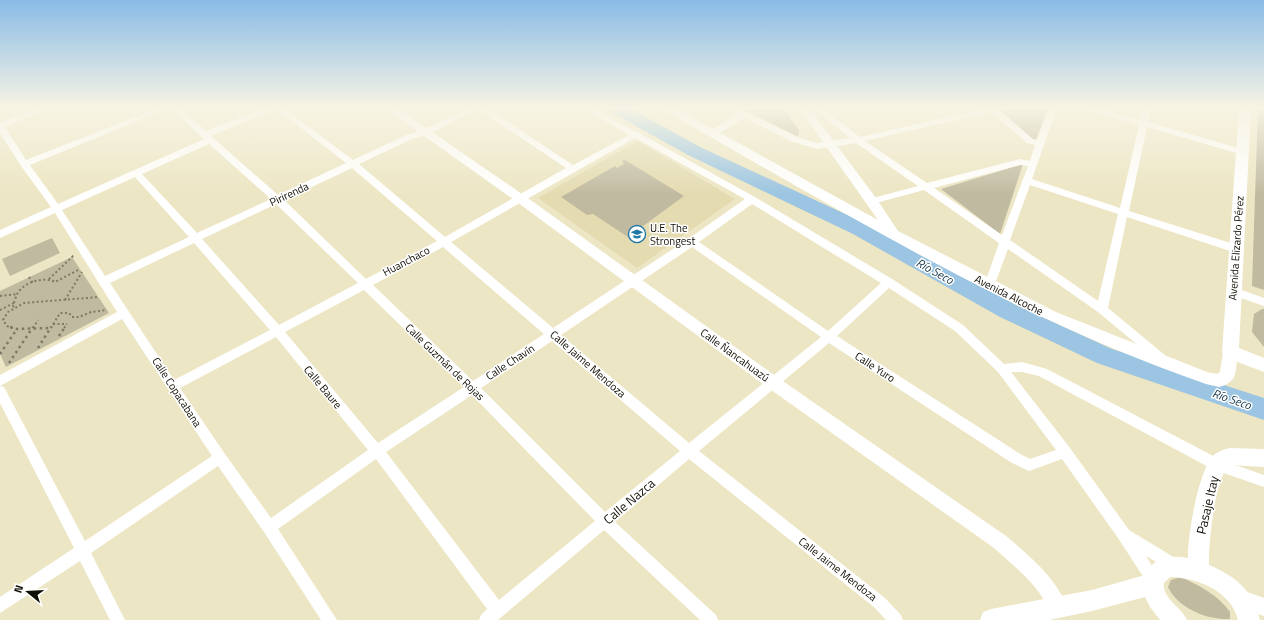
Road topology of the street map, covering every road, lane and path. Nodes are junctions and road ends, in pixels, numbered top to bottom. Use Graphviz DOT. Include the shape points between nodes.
graph roads {
  1 [pos="7,137"];
  2 [pos="92,137"];
  3 [pos="317,137"];
  4 [pos="409,137"];
  5 [pos="433,137"];
  6 [pos="525,137"];
  7 [pos="631,137"];
  8 [pos="642,137"];
  9 [pos="720,137"];
  10 [pos="790,137"];
  11 [pos="824,137"];
  12 [pos="854,137"];
  13 [pos="871,137"];
  14 [pos="1025,137"];
  15 [pos="1043,137"];
  16 [pos="1141,137"];
  17 [pos="1192,137"];
  18 [pos="1244,137"];
  19 [pos="207,138"];
  20 [pos="858,140"];
  21 [pos="1040,144"];
  22 [pos="830,145"];
  23 [pos="1243,152"];
  24 [pos="24,164"];
  25 [pos="353,164"];
  26 [pos="1033,164"];
  27 [pos="572,168"];
  28 [pos="136,173"];
  29 [pos="1027,181"];
  30 [pos="927,187"];
  31 [pos="277,199"];
  32 [pos="521,199"];
  33 [pos="752,199"];
  34 [pos="872,201"];
  35 [pos="56,208"];
  36 [pos="1125,214"];
  37 [pos="893,233"];
  38 [pos="0,234"];
  39 [pos="195,238"];
  40 [pos="444,241"];
  41 [pos="1005,241"];
  42 [pos="692,242"];
  43 [pos="1236,249"];
  44 [pos="72,256"];
  45 [pos="80,269"];
  46 [pos="82,272"];
  47 [pos="29,277"];
  48 [pos="49,279"];
  49 [pos="632,281"];
  50 [pos="103,282"];
  51 [pos="888,282"];
  52 [pos="33,283"];
  53 [pos="364,284"];
  54 [pos="989,286"];
  55 [pos="1233,292"];
  56 [pos="18,294"];
  57 [pos="0,296"];
  58 [pos="99,297"];
  59 [pos="65,300"];
  60 [pos="1264,302"];
  61 [pos="14,303"];
  62 [pos="13,308"];
  63 [pos="1102,309"];
  64 [pos="0,310"];
  65 [pos="107,310"];
  66 [pos="124,312"];
  67 [pos="38,320"];
  68 [pos="53,324"];
  69 [pos="50,328"];
  70 [pos="16,329"];
  71 [pos="32,329"];
  72 [pos="277,332"];
  73 [pos="553,334"];
  74 [pos="829,336"];
  75 [pos="55,342"];
  76 [pos="35,352"];
  77 [pos="1230,352"];
  78 [pos="0,354"];
  79 [pos="1167,363"];
  80 [pos="1264,365"];
  81 [pos="6,367"];
  82 [pos="1002,369"];
  83 [pos="0,381"];
  84 [pos="772,382"];
  85 [pos="173,386"];
  86 [pos="472,387"];
  87 [pos="0,391"];
  88 [pos="377,451"];
  89 [pos="689,451"];
  90 [pos="1065,452"];
  91 [pos="220,458"];
  92 [pos="1264,458"];
  93 [pos="1217,465"];
  94 [pos="1264,481"];
  95 [pos="605,522"];
  96 [pos="269,527"];
  97 [pos="1123,533"];
  98 [pos="82,551"];
  99 [pos="1175,566"];
  100 [pos="1199,571"];
  101 [pos="1152,582"];
  102 [pos="1239,598"];
  103 [pos="0,606"];
  104 [pos="1264,606"];
  105 [pos="497,610"];
  106 [pos="1060,614"];
  107 [pos="118,620"];
  108 [pos="330,620"];
  109 [pos="486,620"];
  110 [pos="711,620"];
  111 [pos="896,620"];
  112 [pos="991,620"];
  113 [pos="1176,620"];
  114 [pos="1249,620"];
  1 -- 24 [label="street, Calle Copacabana"];
  2 -- 24 [label="street"];
  3 -- 25 [label="street, Calle Jaime Mendoza"];
  4 -- 25 [label="street, Pirirenda"];
  5 -- 32 [label="street, Calle Ñancahuazú"];
  6 -- 27 [label="street"];
  7 -- 27 [label="street, Huanchaco"];
  8 -- 33 [label="street"];
  9 -- 37 [label="street"];
  10 -- 22 [label="street" via="817,146"];
  11 -- 22 [label="street, Avenida Alcoche"];
  12 -- 20 [label="street"];
  13 -- 20 [label="street"];
  14 -- 21 [label="street"];
  15 -- 21 [label="street"];
  16 -- 36 [label="street"];
  17 -- 23 [label="street"];
  18 -- 23 [label="main road, Avenida Elizardo Pérez"];
  19 -- 28 [label="street"];
  19 -- 31 [label="street, Calle Guzmán de Rojas"];
  20 -- 22 [label="street"];
  20 -- 30 [label="street"];
  21 -- 26 [label="street"];
  22 -- 34 [label="street, Avenida Alcoche"];
  23 -- 43 [label="main road, Avenida Elizardo Pérez"];
  24 -- 35 [label="street, Calle Copacabana"];
  25 -- 31 [label="street, Pirirenda"];
  25 -- 40 [label="street, Calle Jaime Mendoza"];
  26 -- 29 [label="street"];
  26 -- 30 [label="street" via="1020,162"];
  27 -- 32 [label="street, Huanchaco"];
  28 -- 35 [label="street"];
  28 -- 39 [label="street, Calle Baure"];
  29 -- 36 [label="street"];
  29 -- 41 [label="street"];
  30 -- 34 [label="street"];
  30 -- 41 [label="street"];
  31 -- 39 [label="street, Pirirenda"];
  31 -- 53 [label="street, Calle Guzmán de Rojas"];
  32 -- 40 [label="street, Huanchaco"];
  32 -- 49 [label="street, Calle Ñancahuazú"];
  33 -- 42 [label="street, Calle Chavín"];
  33 -- 51 [label="street"];
  34 -- 37 [label="street, Avenida Alcoche"];
  35 -- 38 [label="street"];
  35 -- 50 [label="street, Calle Copacabana"];
  36 -- 43 [label="street"];
  36 -- 63 [label="street"];
  37 -- 54 [label="street, Avenida Alcoche"];
  39 -- 50 [label="street, Pirirenda"];
  39 -- 72 [label="street, Calle Baure"];
  40 -- 53 [label="street, Huanchaco"];
  40 -- 73 [label="street, Calle Jaime Mendoza"];
  41 -- 54 [label="street"];
  41 -- 63 [label="street"];
  42 -- 49 [label="street, Calle Chavín"];
  42 -- 74 [label="street, Calle Yuro"];
  43 -- 55 [label="main road, Avenida Elizardo Pérez"];
  44 -- 48 [label="path"];
  45 -- 48 [label="path" via="55,282"];
  46 -- 59 [label="path"];
  47 -- 52 [label="path"];
  48 -- 52 [label="path"];
  49 -- 73 [label="street, Calle Chavín"];
  49 -- 84 [label="street, Calle Ñancahuazú"];
  50 -- 66 [label="street, Calle Copacabana"];
  51 -- 74 [label="street, Calle Nazca"];
  51 -- 82 [label="street" via="959,328"];
  52 -- 56 [label="path"];
  53 -- 72 [label="street, Huanchaco"];
  53 -- 86 [label="street, Calle Guzmán de Rojas"];
  54 -- 79 [label="street, Avenida Alcoche" via="1051,316"];
  55 -- 60 [label="street"];
  55 -- 77 [label="main road, Avenida Elizardo Pérez"];
  56 -- 57 [label="path"];
  56 -- 61 [label="path"];
  58 -- 59 [label="path"];
  59 -- 62 [label="path" via="24,303"];
  61 -- 62 [label="path"];
  61 -- 64 [label="path"];
  62 -- 70 [label="path" via="5,316 4,323"];
  63 -- 79 [label="street"];
  65 -- 68 [label="path" via="91,311 78,318 68,313 60,313"];
  66 -- 83 [label="street"];
  66 -- 85 [label="street, Calle Copacabana"];
  67 -- 71 [label="path"];
  68 -- 69 [label="path"];
  68 -- 75 [label="path" via="67,324"];
  69 -- 71 [label="path"];
  69 -- 76 [label="path"];
  70 -- 71 [label="path"];
  70 -- 78 [label="path"];
  71 -- 81 [label="path"];
  72 -- 85 [label="street, Huanchaco"];
  72 -- 88 [label="street, Calle Baure"];
  73 -- 86 [label="street, Calle Chavín"];
  73 -- 89 [label="street, Calle Jaime Mendoza"];
  74 -- 84 [label="street, Calle Nazca"];
  74 -- 90 [label="street, Calle Yuro" via="1024,463 1036,463"];
  77 -- 79 [label="street, Avenida Alcoche" via="1227,375 1219,381"];
  77 -- 80 [label="main road"];
  82 -- 90 [label="street"];
  82 -- 93 [label="street" via="1024,366 1043,372"];
  84 -- 89 [label="street, Calle Nazca"];
  84 -- 106 [label="street, Calle Ñancahuazú" via="1000,542 1045,585"];
  85 -- 91 [label="street, Calle Copacabana"];
  86 -- 88 [label="street, Calle Chavín"];
  86 -- 95 [label="street, Calle Guzmán de Rojas"];
  87 -- 98 [label="street"];
  88 -- 96 [label="street, Calle Chavín"];
  88 -- 105 [label="street, Calle Baure"];
  89 -- 95 [label="street, Calle Nazca"];
  89 -- 111 [label="street, Calle Jaime Mendoza" via="880,603"];
  90 -- 97 [label="street"];
  91 -- 96 [label="street, Calle Copacabana"];
  91 -- 98 [label="street"];
  92 -- 93 [label="main road, Pasaje Itay" via="1232,457 1222,459"];
  93 -- 94 [label="street"];
  93 -- 100 [label="main road, Pasaje Itay" via="1208,489 1200,535"];
  95 -- 105 [label="street, Calle Nazca"];
  95 -- 110 [label="street, Calle Guzmán de Rojas"];
  96 -- 108 [label="street, Calle Copacabana"];
  97 -- 99 [label="street"];
  97 -- 101 [label="street"];
  98 -- 103 [label="street"];
  98 -- 107 [label="street"];
  99 -- 100 [label="main road"];
  99 -- 101 [label="main road" via="1165,567"];
  100 -- 102 [label="main road" via="1221,581"];
  101 -- 106 [label="main road"];
  101 -- 113 [label="main road" via="1163,608"];
  102 -- 104 [label="street"];
  102 -- 114 [label="main road"];
  105 -- 109 [label="street, Calle Nazca"];
  106 -- 112 [label="main road"];
}
